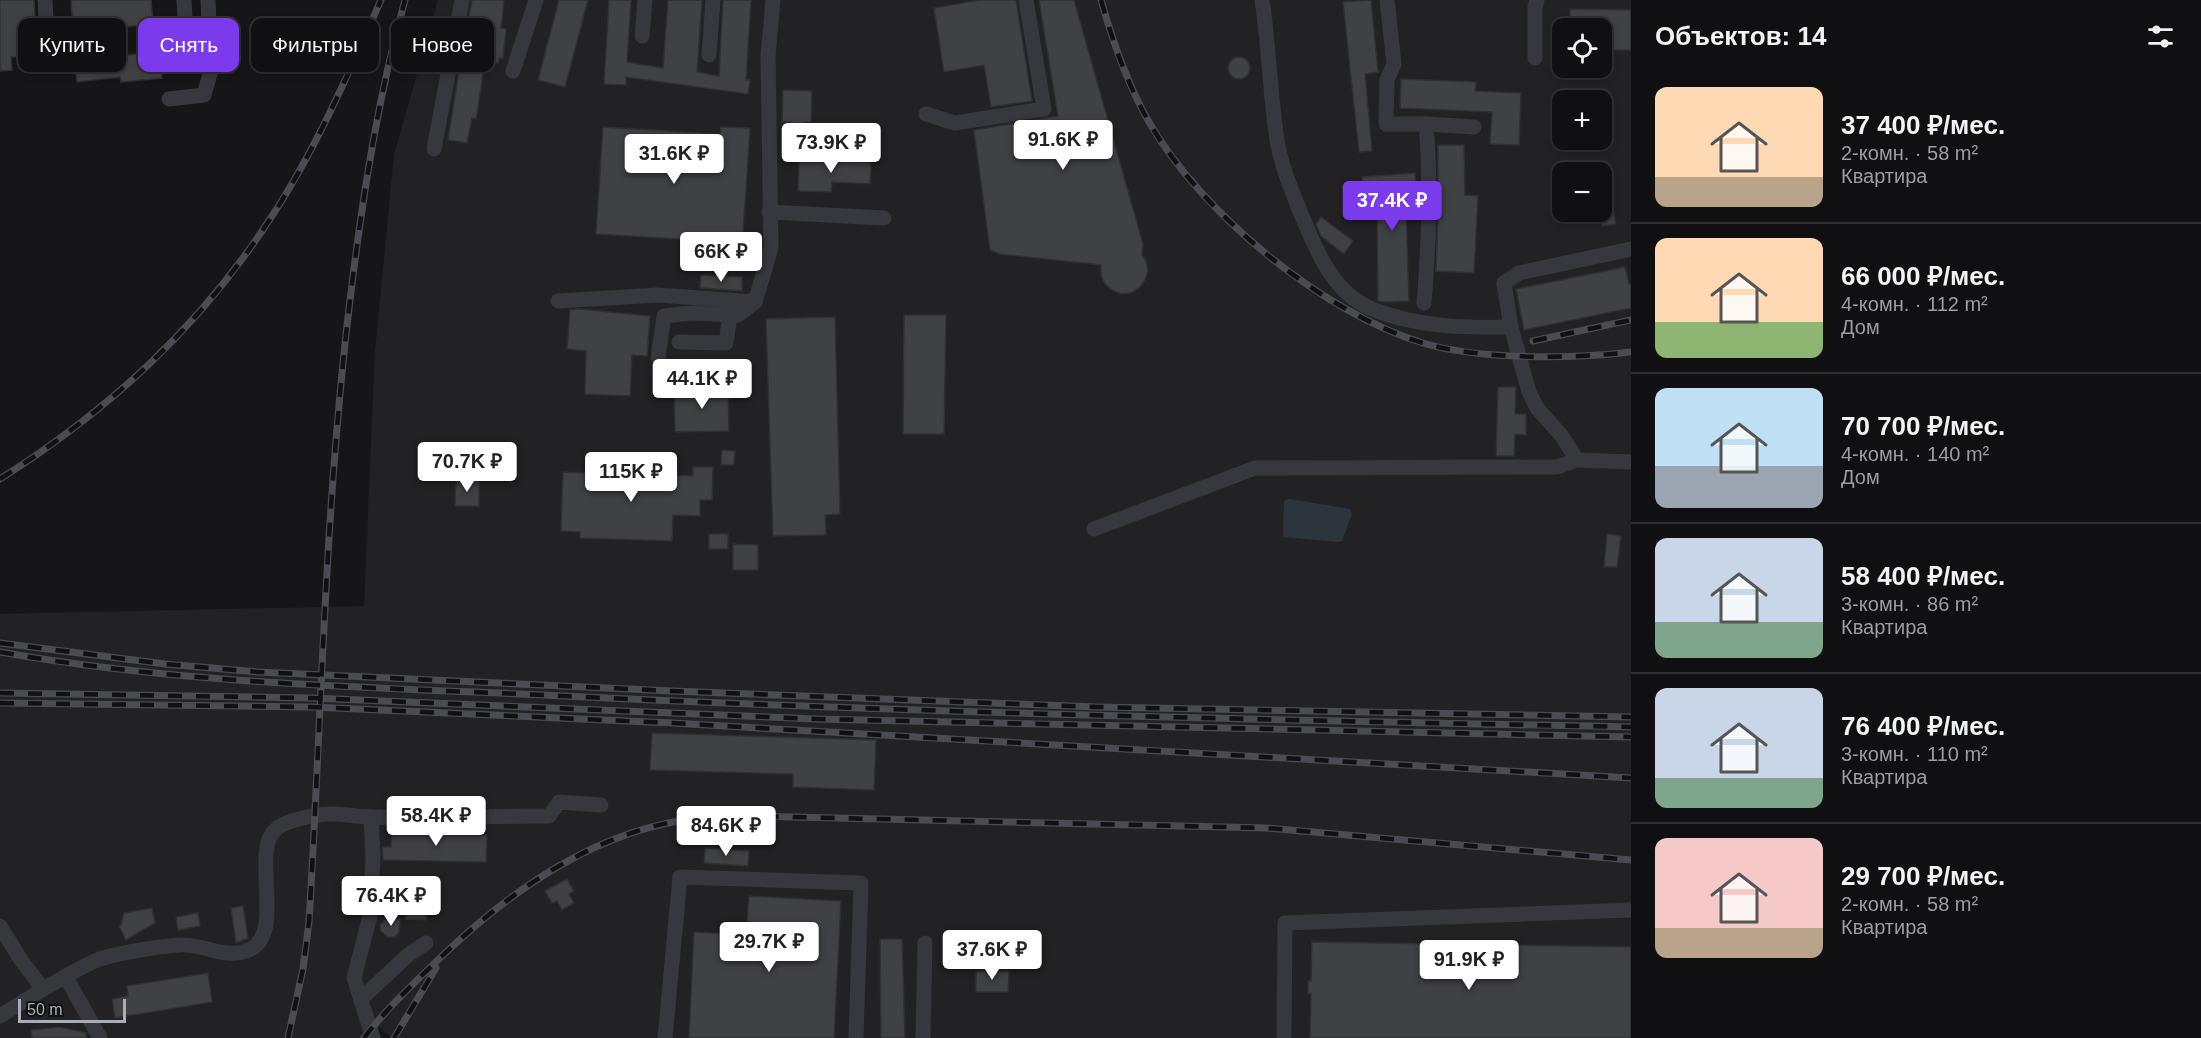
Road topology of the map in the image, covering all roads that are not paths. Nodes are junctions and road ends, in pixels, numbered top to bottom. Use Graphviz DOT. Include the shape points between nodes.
graph roads {
  1 [pos="45,0"];
  2 [pos="184,0"];
  3 [pos="208,0"];
  4 [pos="462,0"];
  5 [pos="537,0"];
  6 [pos="645,0"];
  7 [pos="713,0"];
  8 [pos="773,0"];
  9 [pos="1026,0"];
  10 [pos="1262,0"];
  11 [pos="1387,0"];
  12 [pos="1537,0"];
  13 [pos="46,18"];
  14 [pos="185,18"];
  15 [pos="642,36"];
  16 [pos="709,56"];
  17 [pos="1535,58"];
  18 [pos="513,71"];
  19 [pos="169,99"];
  20 [pos="926,114"];
  21 [pos="1426,124"];
  22 [pos="1474,127"];
  23 [pos="434,149"];
  24 [pos="769,213"];
  25 [pos="884,218"];
  26 [pos="1631,249"];
  27 [pos="558,301"];
  28 [pos="754,302"];
  29 [pos="1424,303"];
  30 [pos="730,315"];
  31 [pos="1511,327"];
  32 [pos="679,342"];
  33 [pos="658,358"];
  34 [pos="1578,460"];
  35 [pos="1631,462"];
  36 [pos="1094,529"];
  37 [pos="601,805"];
  38 [pos="371,817"];
  39 [pos="1631,910"];
  40 [pos="0,926"];
  41 [pos="426,943"];
  42 [pos="925,943"];
  43 [pos="66,977"];
  44 [pos="43,989"];
  45 [pos="361,999"];
  46 [pos="0,1016"];
  47 [pos="100,1038"];
  48 [pos="373,1038"];
  49 [pos="665,1038"];
  50 [pos="856,1038"];
  51 [pos="923,1038"];
  52 [pos="1284,1038"];
  1 -- 13 [label="lane"];
  2 -- 14 [label="lane"];
  3 -- 19 [label="lane" via="211,70 204,95"];
  4 -- 23 [label="lane"];
  5 -- 18 [label="lane"];
  6 -- 15 [label="lane"];
  7 -- 16 [label="lane"];
  8 -- 24 [label="lane" via="768,56"];
  9 -- 20 [label="lane" via="1044,109 955,123"];
  10 -- 31 [label="lane" via="1283,169 1306,230 1336,281 1371,308 1405,320 1478,328"];
  11 -- 21 [label="lane" via="1394,64 1387,80 1386,124"];
  12 -- 17 [label="lane"];
  21 -- 22 [label="lane"];
  21 -- 29 [label="lane" via="1429,158"];
  24 -- 25 [label="lane"];
  24 -- 28 [label="lane" via="771,248"];
  26 -- 31 [label="lane" via="1511,278 1504,283"];
  27 -- 28 [label="lane" via="658,295"];
  28 -- 30 [label="lane" via="738,315"];
  30 -- 32 [label="lane" via="726,343"];
  30 -- 33 [label="lane" via="664,316"];
  31 -- 34 [label="lane" via="1537,408"];
  34 -- 35 [label="lane"];
  34 -- 36 [label="lane" via="1557,467 1255,468"];
  37 -- 38 [label="lane" via="559,802 549,816"];
  38 -- 43 [label="lane" via="329,814 291,821 274,830 267,846 266,922 262,939 248,951 226,954 188,944 171,945 97,960"];
  38 -- 45 [label="lane" via="370,916 354,978"];
  39 -- 52 [label="lane" via="1285,923"];
  40 -- 44 [label="lane"];
  41 -- 45 [label="lane"];
  42 -- 51 [label="lane"];
  43 -- 44 [label="lane"];
  43 -- 47 [label="lane"];
  44 -- 46 [label="lane"];
  45 -- 48 [label="lane"];
  49 -- 50 [label="lane" via="680,877 861,883"];
}
